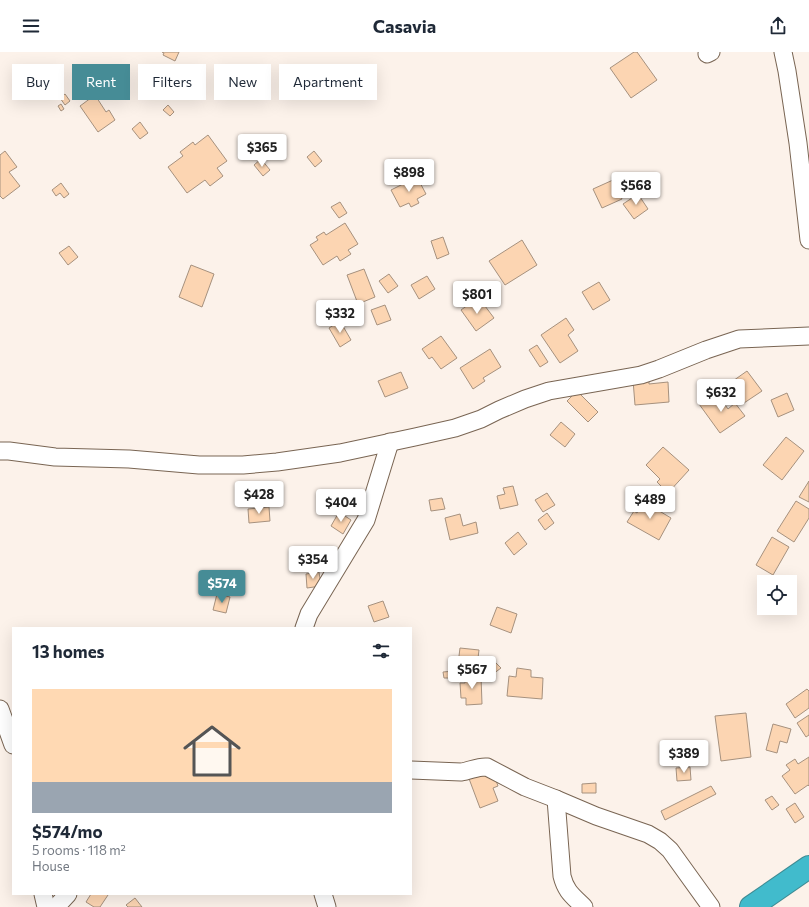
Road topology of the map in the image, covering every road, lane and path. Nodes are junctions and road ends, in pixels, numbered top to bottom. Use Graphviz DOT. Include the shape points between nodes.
graph roads {
  1 [pos="783,52"];
  2 [pos="809,240"];
  3 [pos="809,336"];
  4 [pos="390,442"];
  5 [pos="0,451"];
  6 [pos="304,627"];
  7 [pos="0,709"];
  8 [pos="12,742"];
  9 [pos="412,770"];
  10 [pos="556,798"];
  11 [pos="809,867"];
  12 [pos="43,895"];
  13 [pos="67,895"];
  14 [pos="323,895"];
  15 [pos="46,907"];
  16 [pos="56,907"];
  17 [pos="327,907"];
  18 [pos="584,907"];
  19 [pos="711,907"];
  20 [pos="751,907"];
  1 -- 2 [label="street" via="798,143"];
  3 -- 4 [label="street" via="739,338 641,375 549,391 455,428"];
  4 -- 5 [label="street" via="340,453 243,465 199,465 129,458 55,457"];
  4 -- 6 [label="street" via="366,520 309,614"];
  7 -- 8 [label="street"];
  9 -- 10 [label="street" via="468,772 487,767 525,787"];
  10 -- 18 [label="street" via="564,885"];
  10 -- 19 [label="street" via="660,841 670,850"];
  11 -- 20 [label="highway"];
  12 -- 15 [label="street"];
  13 -- 16 [label="street"];
  14 -- 17 [label="street"];
}
